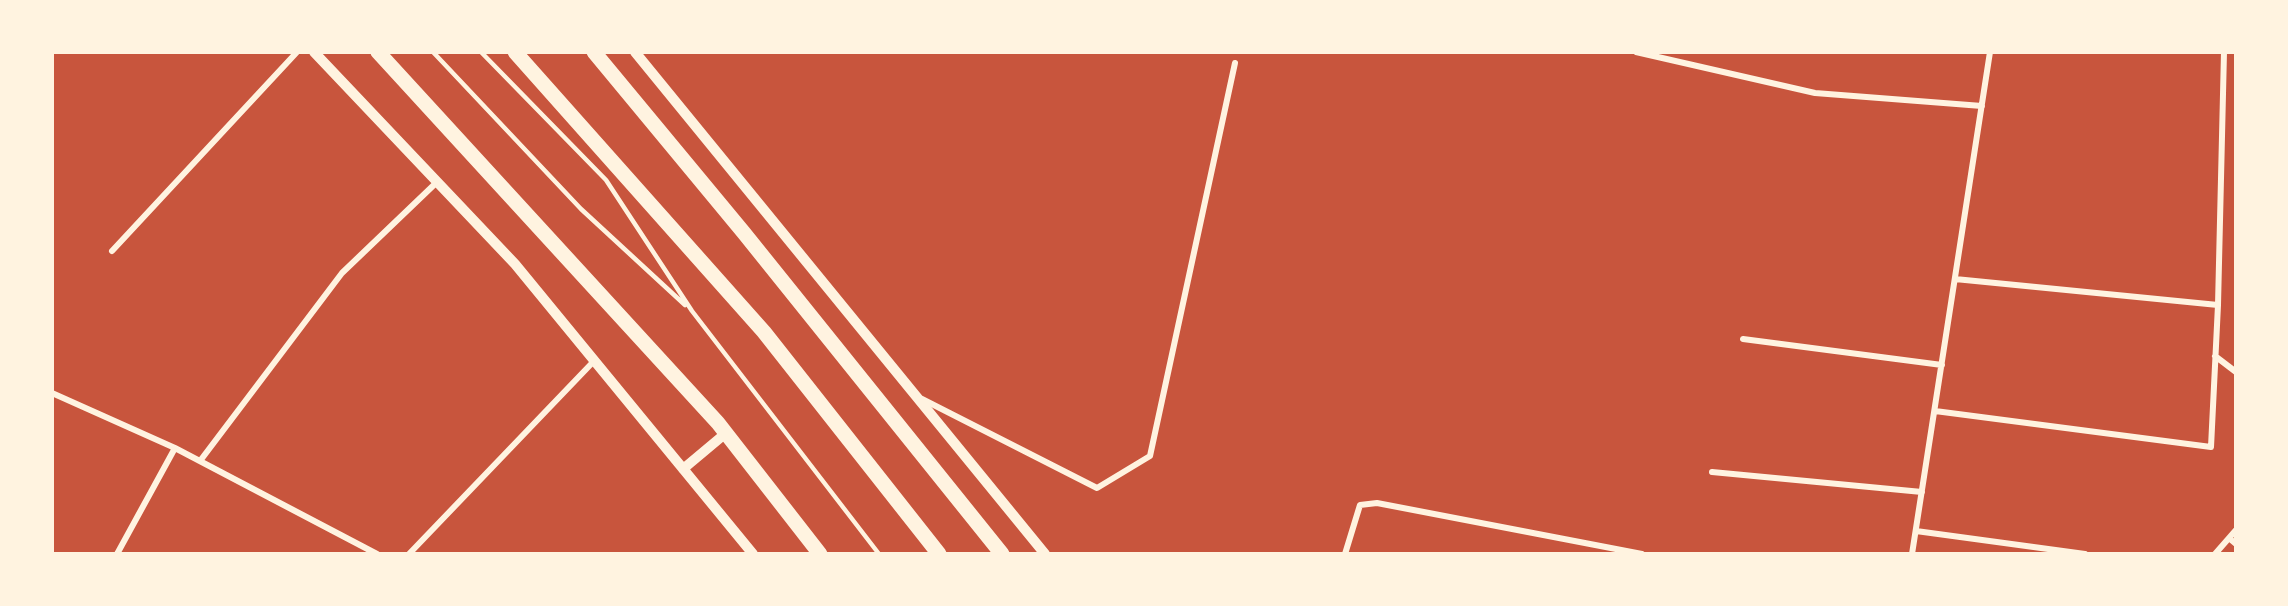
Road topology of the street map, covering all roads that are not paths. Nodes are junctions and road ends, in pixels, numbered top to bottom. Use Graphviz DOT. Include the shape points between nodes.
graph roads {
  1 [pos="297,52"];
  2 [pos="314,52"];
  3 [pos="378,52"];
  4 [pos="433,52"];
  5 [pos="481,52"];
  6 [pos="515,52"];
  7 [pos="594,52"];
  8 [pos="635,52"];
  9 [pos="1636,52"];
  10 [pos="1990,52"];
  11 [pos="2224,52"];
  12 [pos="1235,63"];
  13 [pos="1982,106"];
  14 [pos="437,182"];
  15 [pos="112,251"];
  16 [pos="1955,279"];
  17 [pos="2218,305"];
  18 [pos="692,311"];
  19 [pos="1743,339"];
  20 [pos="2215,356"];
  21 [pos="594,361"];
  22 [pos="1942,365"];
  23 [pos="2235,372"];
  24 [pos="52,393"];
  25 [pos="916,396"];
  26 [pos="1935,411"];
  27 [pos="726,433"];
  28 [pos="175,448"];
  29 [pos="200,461"];
  30 [pos="683,469"];
  31 [pos="1712,472"];
  32 [pos="1922,492"];
  33 [pos="2235,530"];
  34 [pos="1916,531"];
  35 [pos="2229,538"];
  36 [pos="2235,544"];
  37 [pos="117,554"];
  38 [pos="377,554"];
  39 [pos="409,554"];
  40 [pos="753,554"];
  41 [pos="820,554"];
  42 [pos="879,554"];
  43 [pos="939,554"];
  44 [pos="1002,554"];
  45 [pos="1045,554"];
  46 [pos="1345,554"];
  47 [pos="1642,554"];
  48 [pos="1912,554"];
  49 [pos="2085,554"];
  50 [pos="2215,554"];
  1 -- 15 [label="street"];
  2 -- 14 [label="street"];
  3 -- 27 [label="main road"];
  4 -- 18 [label="lane" via="581,209"];
  5 -- 18 [label="lane" via="606,180"];
  6 -- 43 [label="main road" via="764,332"];
  7 -- 44 [label="main road"];
  8 -- 25 [label="street"];
  9 -- 13 [label="street" via="1815,93"];
  10 -- 13 [label="street"];
  11 -- 17 [label="street"];
  12 -- 25 [label="street" via="1150,456 1097,488"];
  13 -- 16 [label="street"];
  14 -- 21 [label="street" via="515,264"];
  14 -- 29 [label="street" via="342,273"];
  16 -- 17 [label="street"];
  16 -- 22 [label="street"];
  17 -- 20 [label="street"];
  18 -- 42 [label="lane"];
  19 -- 22 [label="street"];
  20 -- 23 [label="street"];
  20 -- 26 [label="street" via="2211,447"];
  21 -- 30 [label="street"];
  21 -- 39 [label="street"];
  22 -- 26 [label="street"];
  24 -- 28 [label="street"];
  25 -- 45 [label="street"];
  26 -- 32 [label="street"];
  27 -- 30 [label="street"];
  27 -- 41 [label="main road"];
  28 -- 29 [label="street"];
  28 -- 37 [label="street"];
  29 -- 38 [label="street"];
  30 -- 40 [label="street"];
  31 -- 32 [label="street"];
  32 -- 34 [label="street"];
  33 -- 35 [label="street"];
  34 -- 48 [label="street"];
  34 -- 49 [label="street"];
  35 -- 36 [label="street"];
  35 -- 50 [label="street"];
  46 -- 47 [label="street" via="1360,505 1377,503"];
}
